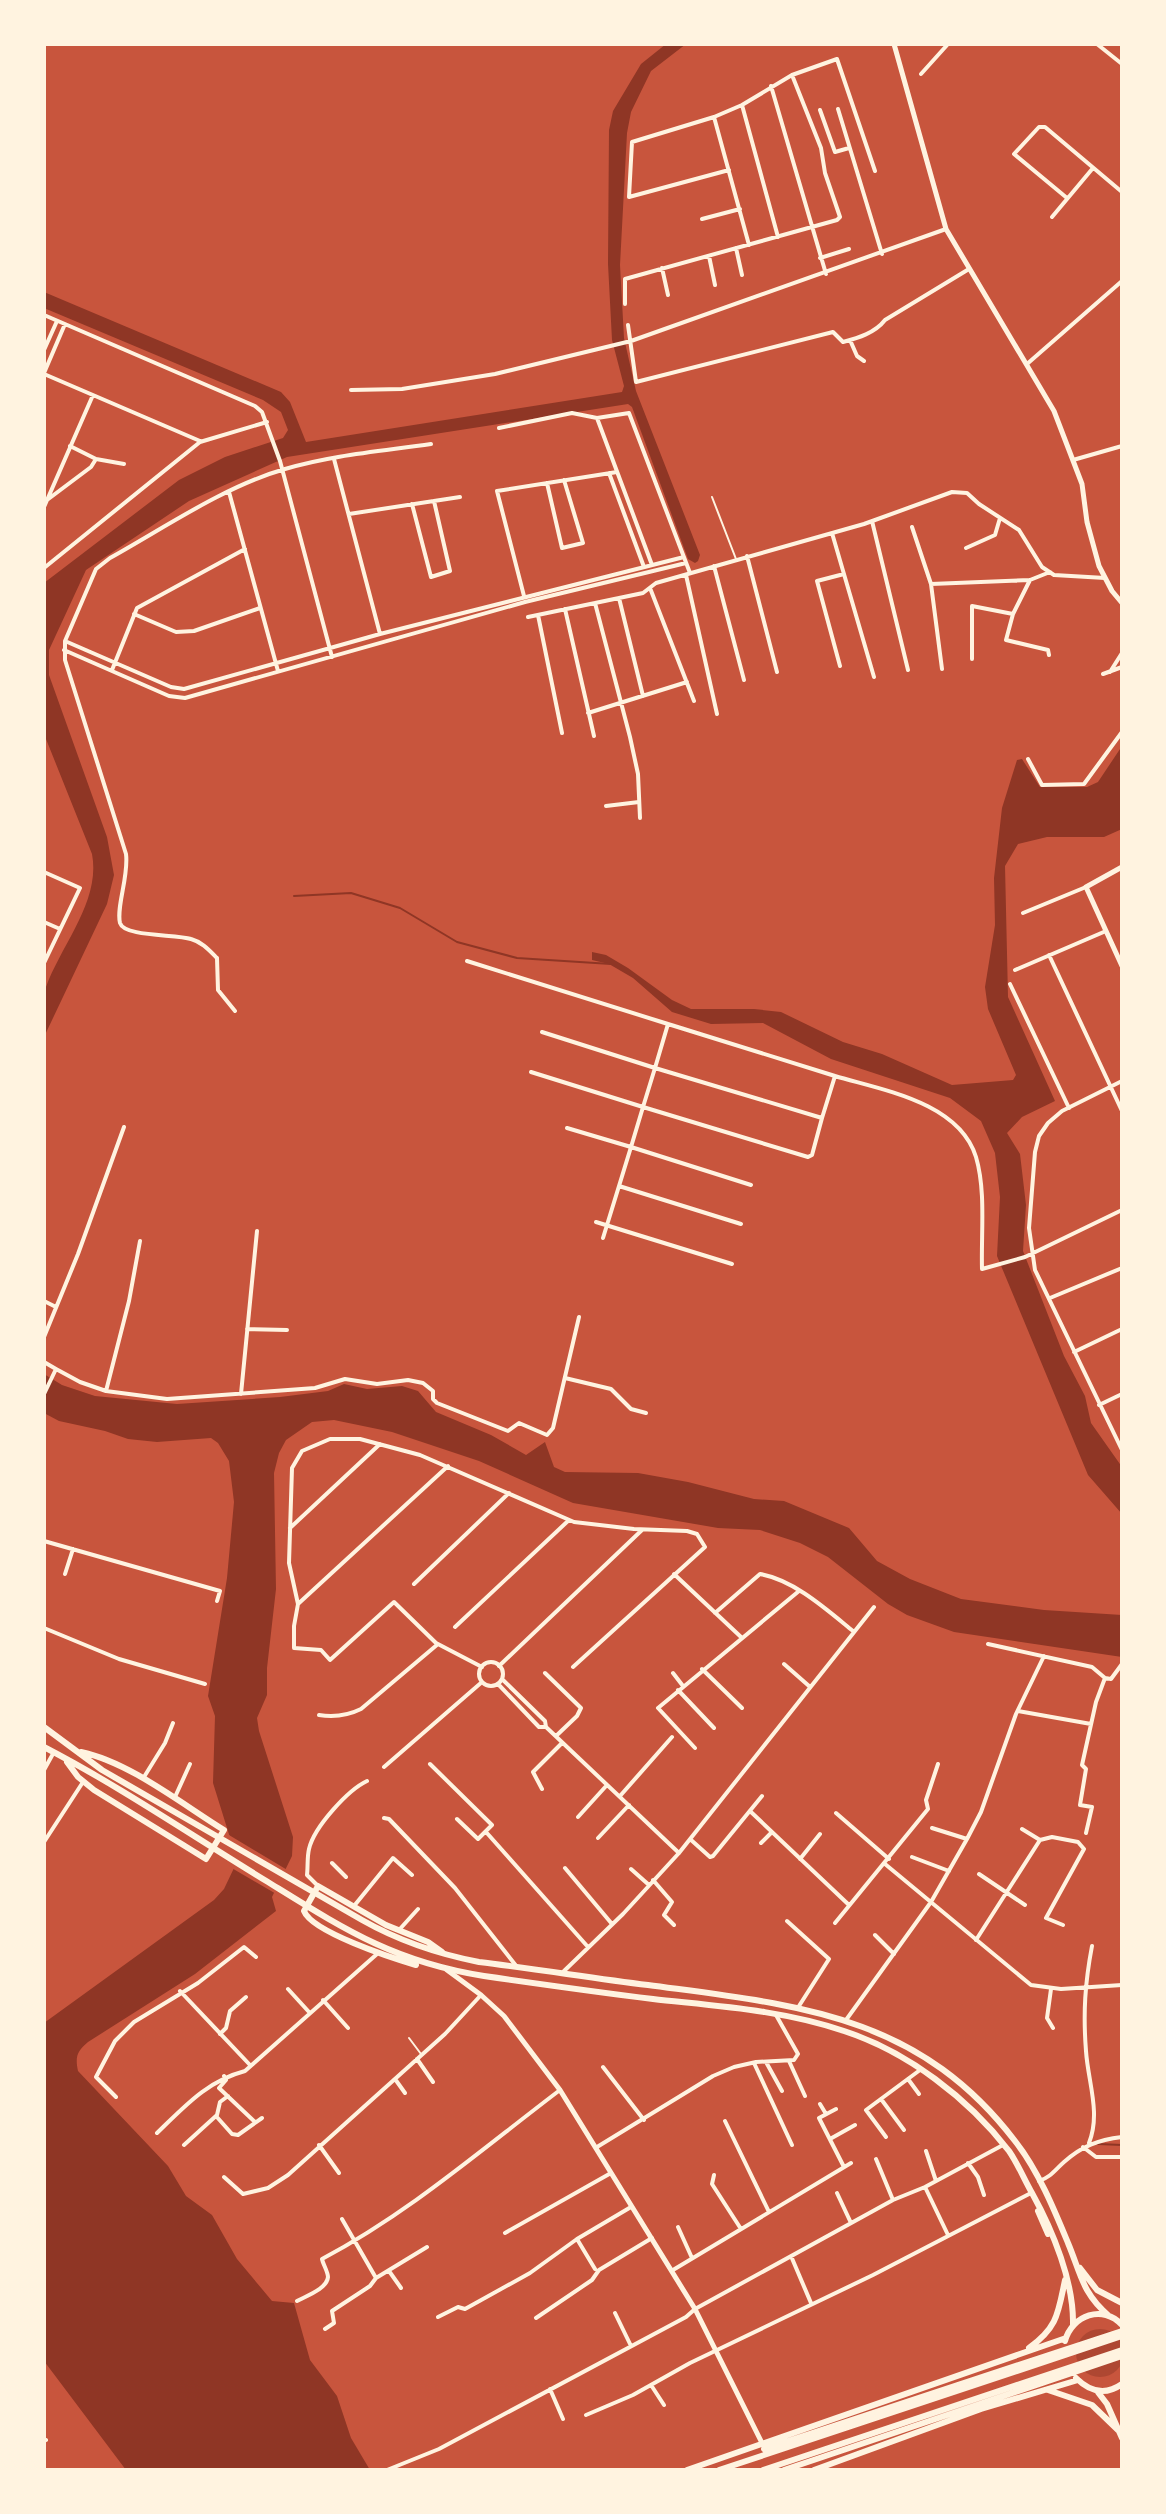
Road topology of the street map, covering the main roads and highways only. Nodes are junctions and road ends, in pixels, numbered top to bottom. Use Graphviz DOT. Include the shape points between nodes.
graph roads {
  1 [pos="44,1727"];
  2 [pos="44,1747"];
  3 [pos="77,1752"];
  4 [pos="64,1758"];
  5 [pos="445,1955"];
  6 [pos="435,1967"];
  7 [pos="1074,2258"];
  8 [pos="1066,2284"];
  9 [pos="1122,2303"];
  10 [pos="1109,2316"];
  11 [pos="1073,2325"];
  12 [pos="1121,2326"];
  13 [pos="1066,2338"];
  14 [pos="1047,2345"];
  15 [pos="1023,2353"];
  16 [pos="1122,2353"];
  17 [pos="1078,2380"];
  18 [pos="1065,2384"];
  19 [pos="1122,2384"];
  20 [pos="1046,2389"];
  21 [pos="1097,2391"];
  22 [pos="894,2429"];
  23 [pos="1120,2434"];
  24 [pos="764,2449"];
  25 [pos="775,2468"];
  26 [pos="687,2470"];
  27 [pos="719,2470"];
  28 [pos="763,2470"];
  29 [pos="784,2470"];
  30 [pos="814,2470"];
  1 -- 3 [label="highway"];
  2 -- 4 [label="highway"];
  3 -- 4 [label="highway" via="102,1758 224,1830 206,1859 83,1782"];
  3 -- 5 [label="highway" via="388,1935"];
  4 -- 6 [label="highway" via="355,1935"];
  5 -- 6 [label="highway" via="436,1945 318,1886 305,1907 306,1916 377,1954"];
  5 -- 7 [label="highway" via="799,2006 884,2034 958,2081 1017,2143"];
  6 -- 8 [label="highway" via="776,2015 844,2031 882,2047 950,2090 1003,2145 1033,2195"];
  7 -- 9 [label="highway" via="1097,2290"];
  7 -- 10 [label="highway" via="1091,2299"];
  8 -- 11 [label="highway"];
  8 -- 15 [label="highway" via="1054,2324"];
  10 -- 11 [label="highway" via="1090,2315"];
  10 -- 12 [label="highway"];
  11 -- 13 [label="highway"];
  12 -- 24 [label="highway"];
  13 -- 14 [label="highway"];
  13 -- 17 [label="highway"];
  14 -- 15 [label="highway"];
  14 -- 18 [label="highway" via="1056,2376"];
  15 -- 24 [label="highway"];
  16 -- 22 [label="highway"];
  17 -- 18 [label="highway"];
  17 -- 21 [label="highway"];
  18 -- 20 [label="highway"];
  19 -- 21 [label="highway"];
  20 -- 23 [label="highway" via="1092,2405"];
  20 -- 30 [label="highway"];
  21 -- 23 [label="highway"];
  22 -- 25 [label="highway"];
  22 -- 29 [label="highway"];
  24 -- 26 [label="highway"];
  24 -- 27 [label="highway"];
  25 -- 28 [label="highway"];
}
